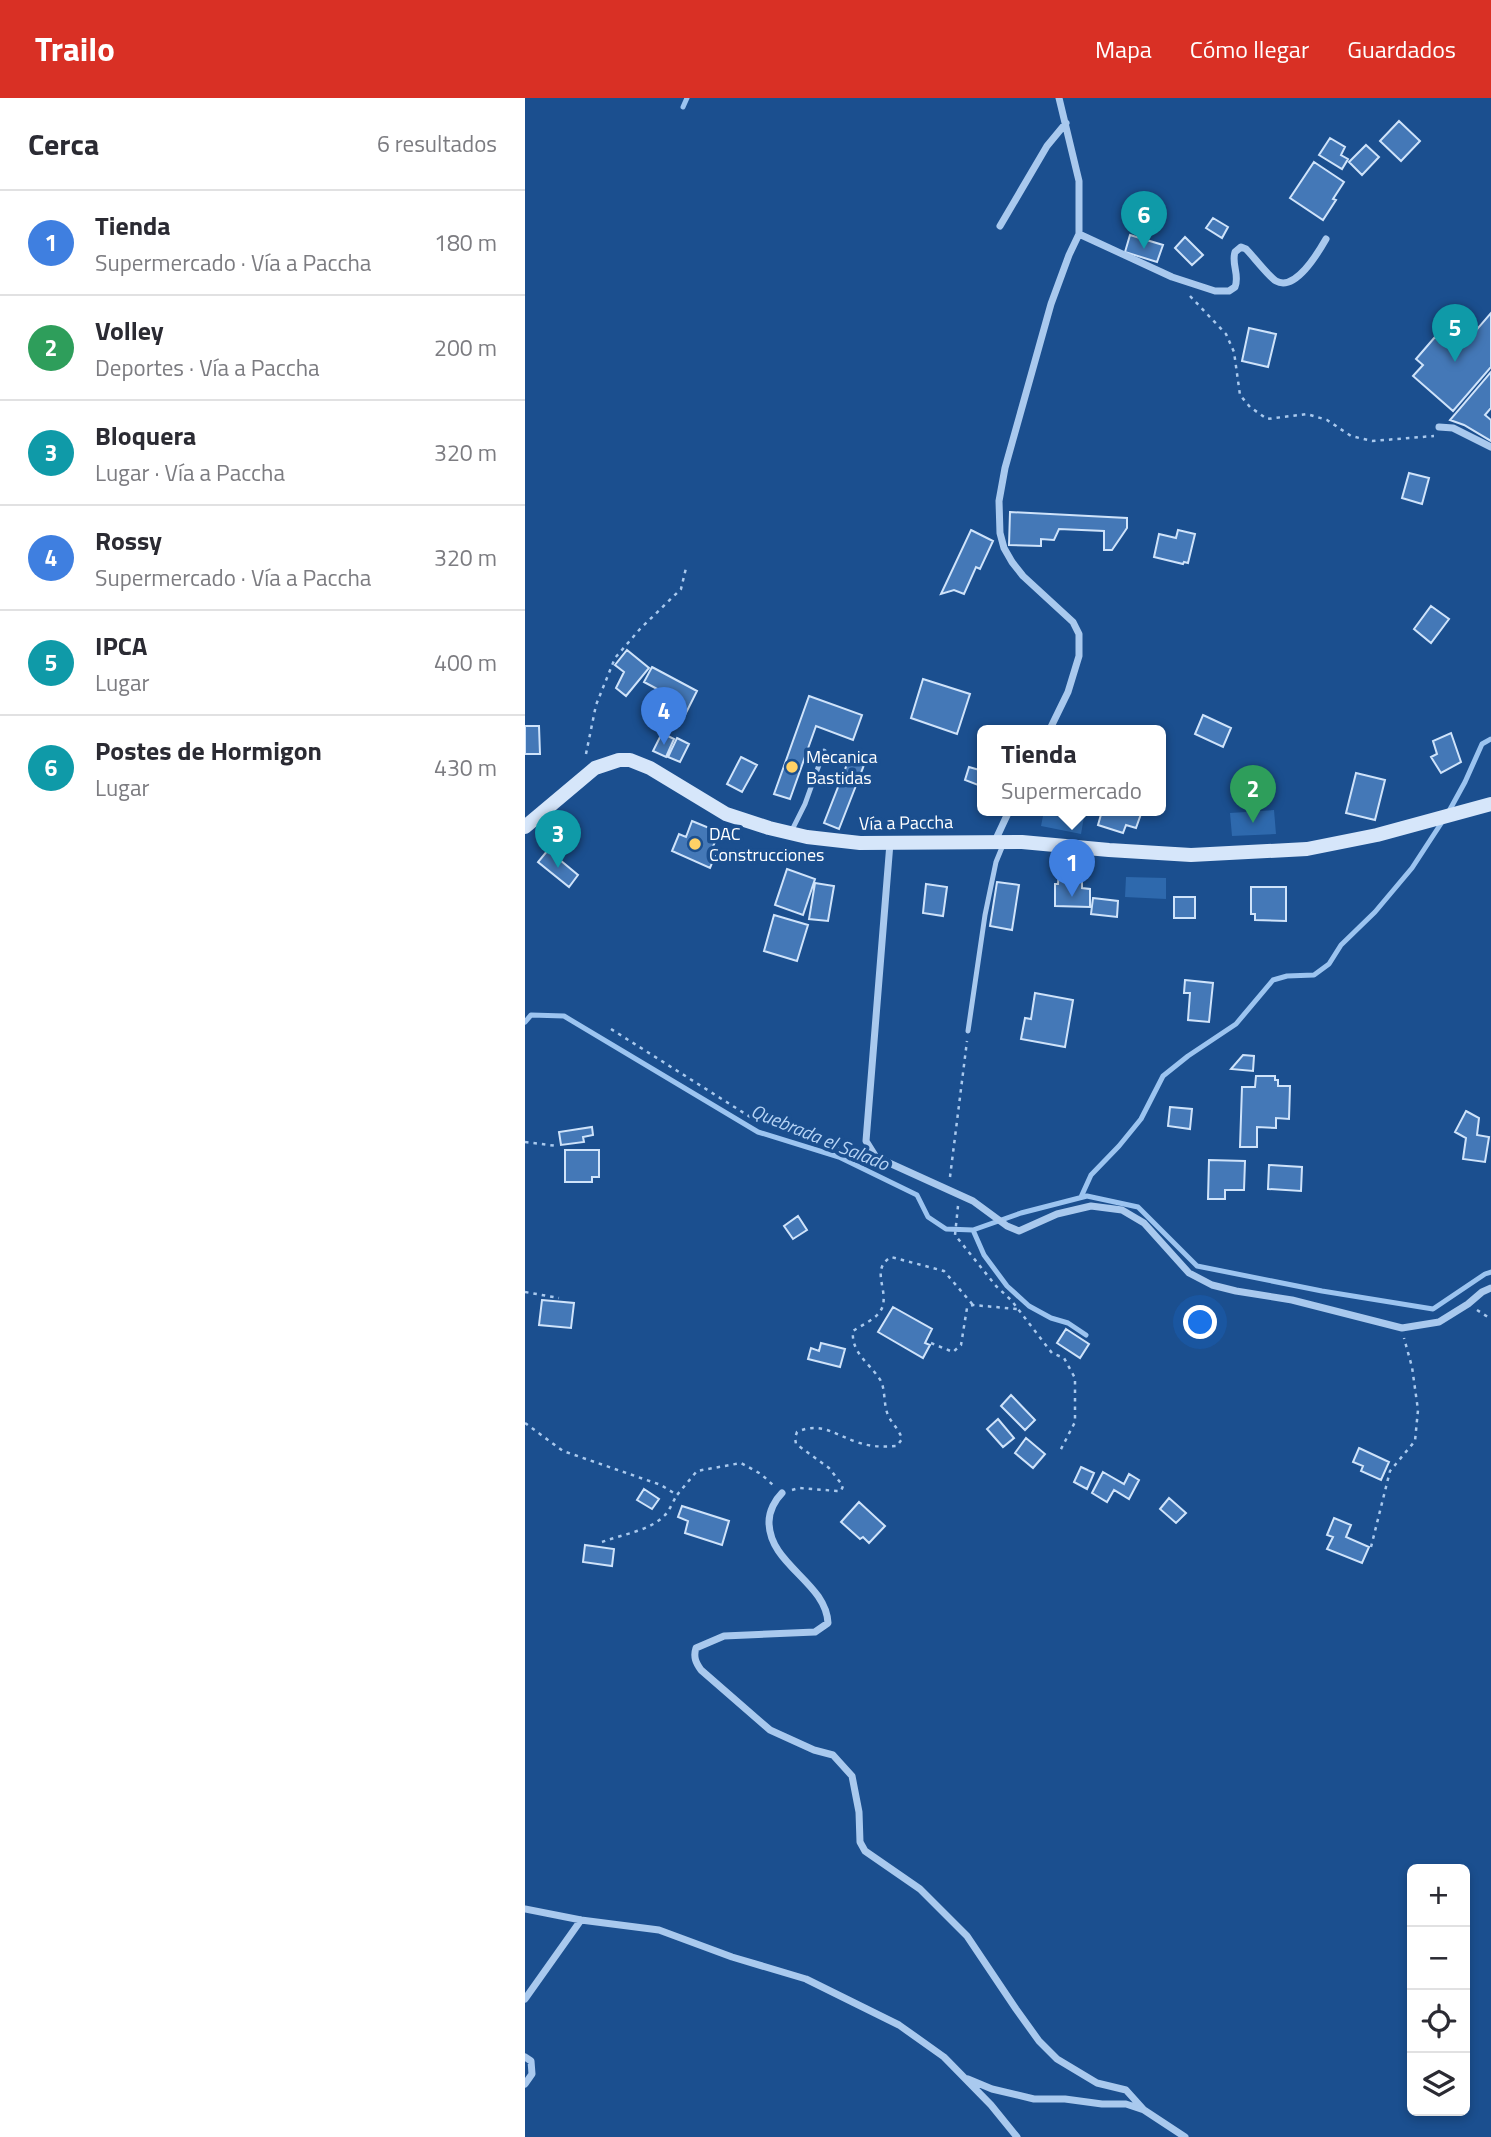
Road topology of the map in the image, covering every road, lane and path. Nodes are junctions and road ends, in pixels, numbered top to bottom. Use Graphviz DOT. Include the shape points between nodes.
graph roads {
  1 [pos="1059,98"];
  2 [pos="1066,123"];
  3 [pos="1000,226"];
  4 [pos="1079,234"];
  5 [pos="1326,239"];
  6 [pos="1173,277"];
  7 [pos="1439,428"];
  8 [pos="1491,447"];
  9 [pos="686,568"];
  10 [pos="1052,725"];
  11 [pos="824,751"];
  12 [pos="582,778"];
  13 [pos="1491,804"];
  14 [pos="1007,816"];
  15 [pos="525,827"];
  16 [pos="791,833"];
  17 [pos="999,842"];
  18 [pos="890,843"];
  19 [pos="611,1029"];
  20 [pos="968,1031"];
  21 [pos="525,1142"];
  22 [pos="557,1146"];
  23 [pos="876,1157"];
  24 [pos="951,1192"];
  25 [pos="957,1218"];
  26 [pos="1491,1288"];
  27 [pos="525,1292"];
  28 [pos="559,1298"];
  29 [pos="973,1305"];
  30 [pos="1017,1308"];
  31 [pos="1402,1328"];
  32 [pos="931,1343"];
  33 [pos="525,1423"];
  34 [pos="1061,1451"];
  35 [pos="782,1493"];
  36 [pos="677,1495"];
  37 [pos="603,1542"];
  38 [pos="1371,1547"];
  39 [pos="525,1909"];
  40 [pos="581,1920"];
  41 [pos="525,1998"];
  42 [pos="525,2057"];
  43 [pos="964,2077"];
  44 [pos="525,2084"];
  45 [pos="1144,2110"];
  46 [pos="1017,2137"];
  47 [pos="1185,2137"];
  1 -- 2 [label="street"];
  2 -- 3 [label="street" via="1047,146"];
  2 -- 4 [label="street" via="1079,181"];
  4 -- 6 [label="street"];
  4 -- 10 [label="street" via="1051,304 999,501 1000,533 1012,562 1073,622 1079,634 1072,680"];
  5 -- 6 [label="street" via="1303,272 1288,284 1275,281 1241,247 1232,261 1237,282 1229,290 1215,291"];
  6 -- 7 [label="path" via="1226,334 1234,352 1240,395 1267,419 1307,414 1372,441 1425,438 1435,436"];
  7 -- 8 [label="street" via="1453,428"];
  9 -- 12 [label="path" via="681,589 615,658 596,705"];
  11 -- 16 [label="lane"];
  12 -- 15 [label="main road, Vía a Paccha"];
  12 -- 16 [label="main road, Vía a Paccha" via="608,762 630,760 726,814"];
  13 -- 17 [label="main road, Vía a Paccha" via="1307,849 1191,855"];
  14 -- 17 [label="street"];
  16 -- 18 [label="main road, Vía a Paccha" via="831,841"];
  17 -- 18 [label="main road, Vía a Paccha"];
  17 -- 20 [label="lane"];
  18 -- 23 [label="street" via="866,1129 866,1141"];
  19 -- 23 [label="path" via="755,1120 866,1158"];
  20 -- 24 [label="path"];
  21 -- 22 [label="path"];
  23 -- 24 [label="street"];
  24 -- 31 [label="street" via="1019,1231 1057,1214 1091,1206 1122,1210 1144,1223 1189,1273 1212,1285"];
  25 -- 30 [label="path" via="955,1235"];
  26 -- 31 [label="street" via="1439,1322"];
  27 -- 28 [label="path"];
  29 -- 30 [label="path"];
  29 -- 32 [label="path" via="967,1308 961,1345 953,1352"];
  29 -- 35 [label="path" via="944,1271 891,1257 884,1261 880,1269 883,1305 852,1337 865,1363 881,1380 887,1413 902,1439 897,1446 879,1447 807,1427 797,1432 796,1444 829,1468 843,1486 837,1492 799,1488"];
  30 -- 34 [label="path" via="1052,1353 1063,1358 1075,1378 1075,1422"];
  31 -- 38 [label="path" via="1417,1410 1415,1440 1390,1471"];
  33 -- 36 [label="path" via="563,1451 661,1485"];
  35 -- 36 [label="path" via="741,1463 697,1471"];
  35 -- 45 [label="street" via="769,1516 769,1534 820,1600 828,1623 815,1632 724,1636 696,1648 695,1662 770,1730 833,1755 852,1776 865,1851 920,1889 967,1936 1016,2010 1056,2059 1097,2083 1126,2090"];
  36 -- 37 [label="path" via="655,1523"];
  39 -- 40 [label="street"];
  40 -- 41 [label="street"];
  40 -- 43 [label="street" via="659,1930 806,1979 899,2025"];
  42 -- 44 [label="street" via="531,2061 532,2074"];
  43 -- 45 [label="street" via="1034,2099 1126,2104"];
  43 -- 46 [label="street"];
  45 -- 47 [label="street"];
}
